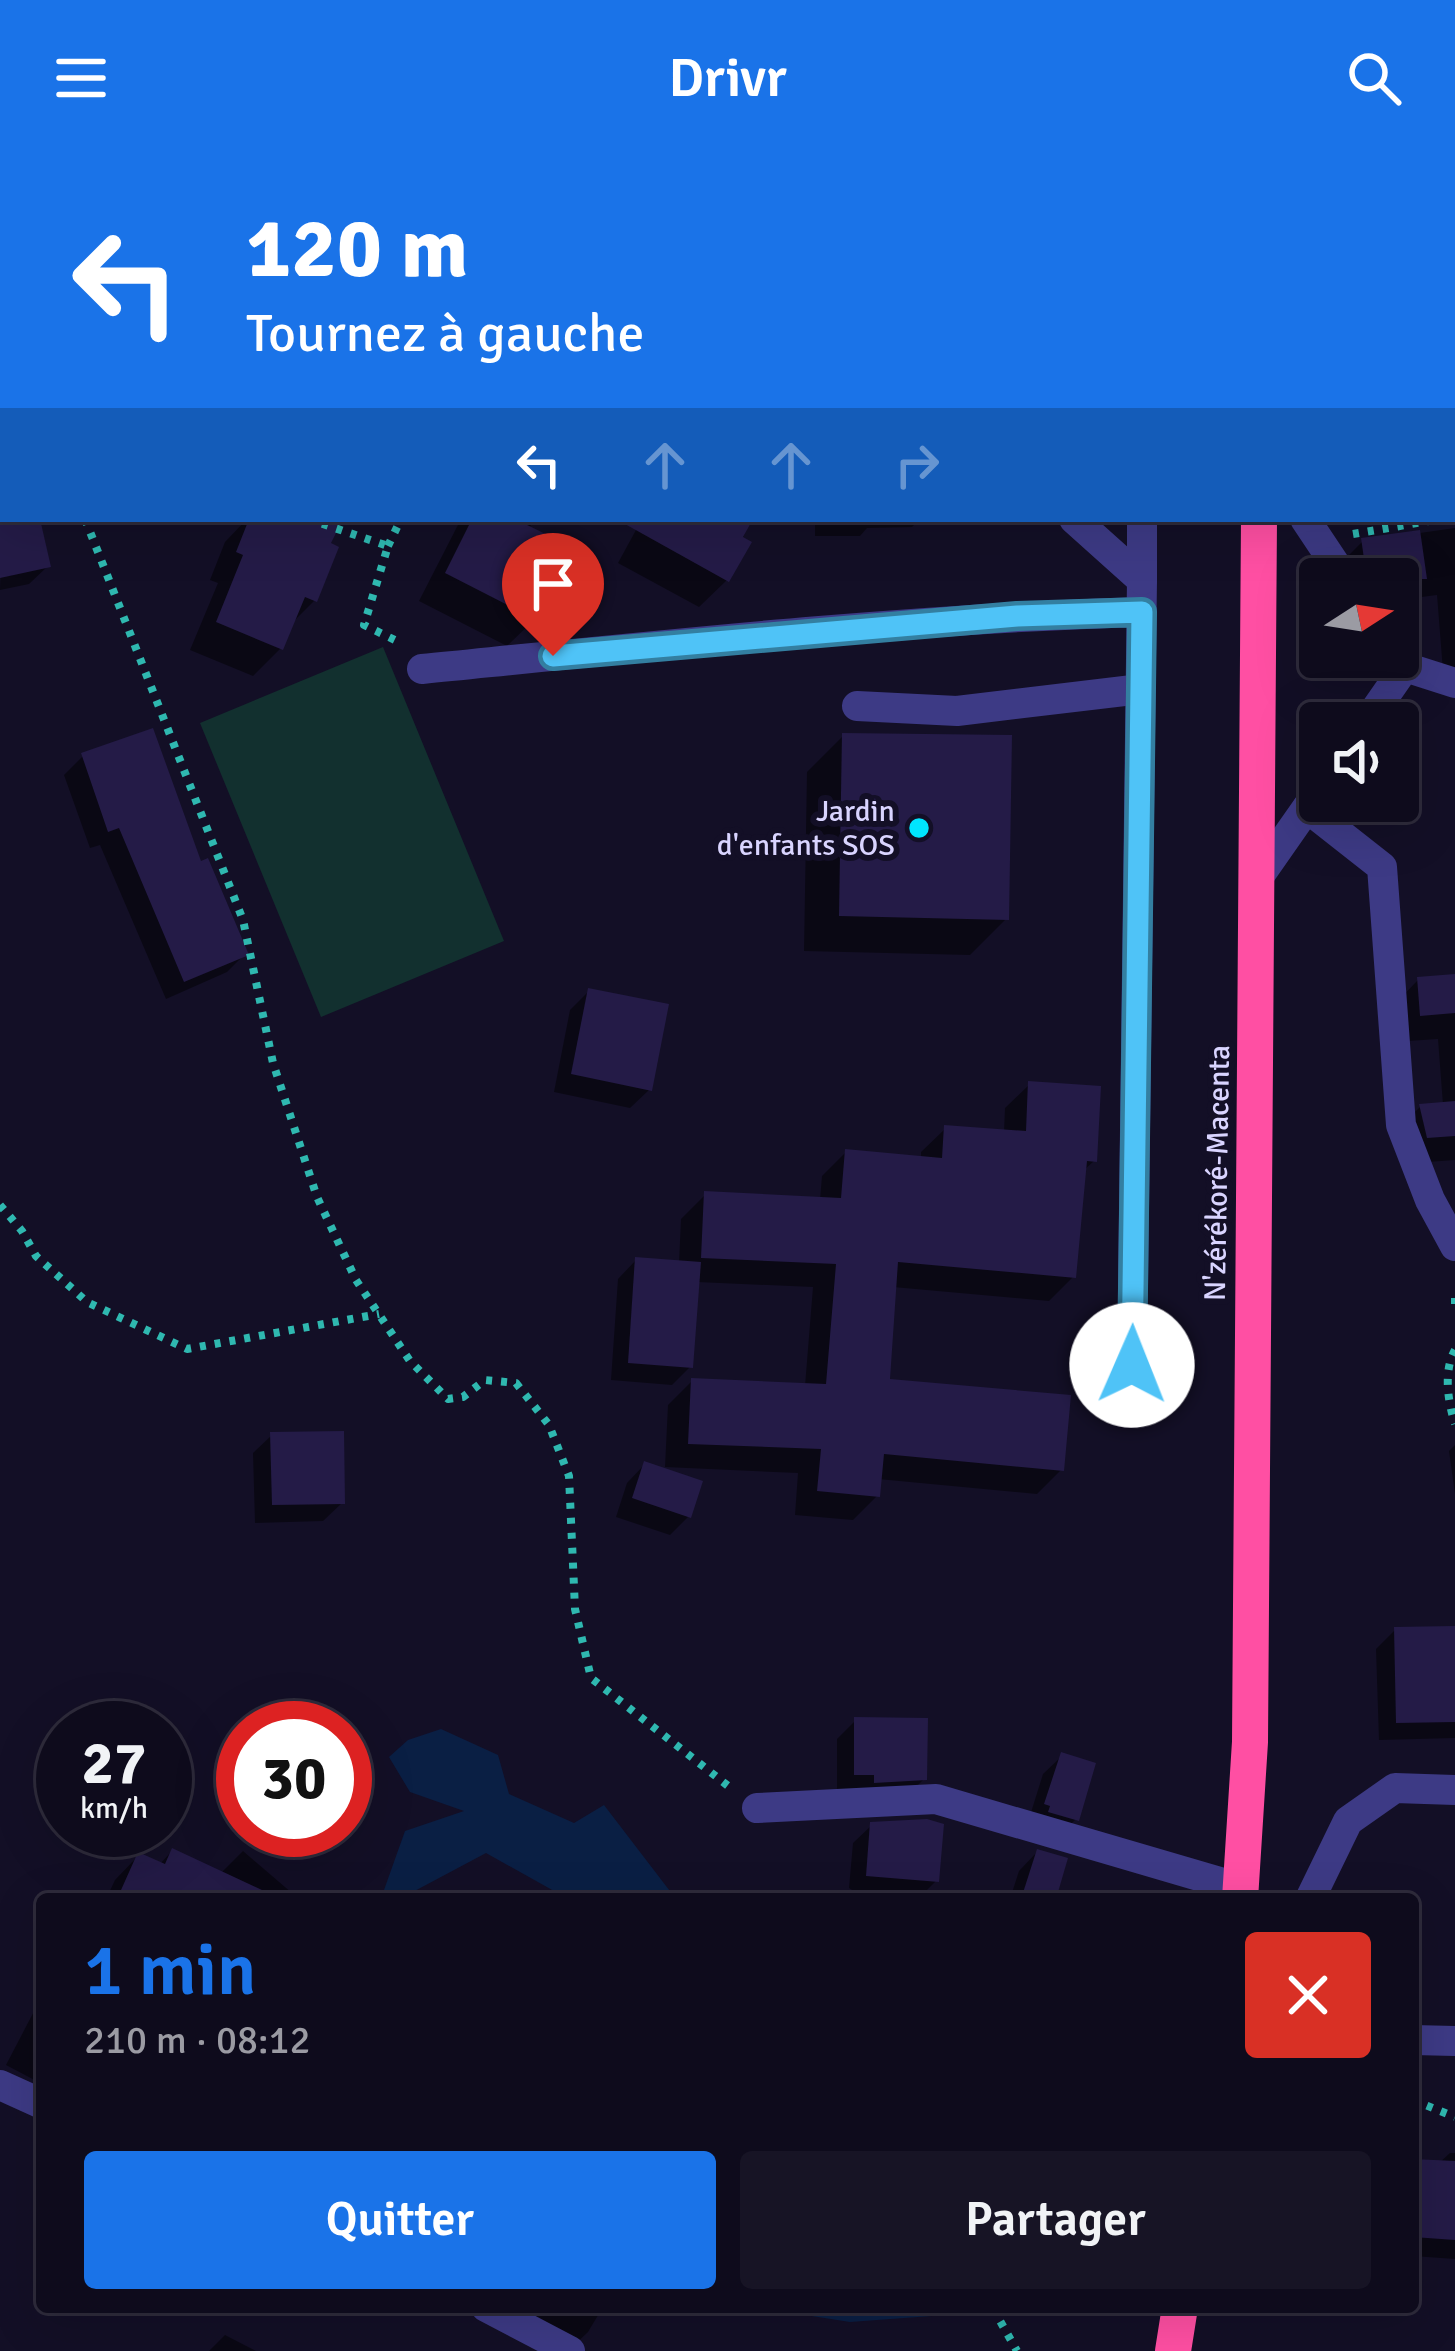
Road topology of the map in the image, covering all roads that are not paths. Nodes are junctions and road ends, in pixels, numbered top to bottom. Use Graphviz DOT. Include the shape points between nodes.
graph roads {
  1 [pos="1077,522"];
  2 [pos="1142,522"];
  3 [pos="1259,522"];
  4 [pos="1312,529"];
  5 [pos="1331,558"];
  6 [pos="1142,580"];
  7 [pos="1142,612"];
  8 [pos="422,669"];
  9 [pos="1419,669"];
  10 [pos="1455,683"];
  11 [pos="1141,689"];
  12 [pos="857,706"];
  13 [pos="1299,819"];
  14 [pos="1336,822"];
  15 [pos="1256,882"];
  16 [pos="1455,1246"];
  17 [pos="1132,1365"];
  18 [pos="1455,1790"];
  19 [pos="757,1808"];
  20 [pos="1240,1893"];
  21 [pos="1313,1893"];
  22 [pos="1419,2040"];
  23 [pos="1455,2041"];
  24 [pos="0,2085"];
  25 [pos="36,2101"];
  26 [pos="499,2313"];
  27 [pos="1179,2313"];
  28 [pos="570,2351"];
  29 [pos="1172,2351"];
  1 -- 6 [label="street"];
  2 -- 6 [label="street"];
  3 -- 15 [label="highway, N'zérékoré-Macenta"];
  4 -- 5 [label="street"];
  6 -- 7 [label="street"];
  7 -- 8 [label="street" via="829,630"];
  7 -- 11 [label="street"];
  9 -- 10 [label="street"];
  11 -- 12 [label="street" via="957,711"];
  11 -- 17 [label="street"];
  13 -- 15 [label="street"];
  14 -- 16 [label="street" via="1382,867 1401,1124"];
  15 -- 20 [label="highway, N'zérékoré-Macenta" via="1250,1742"];
  18 -- 21 [label="street" via="1395,1789 1348,1820"];
  19 -- 20 [label="street" via="936,1799"];
  22 -- 23 [label="street"];
  24 -- 25 [label="street"];
  26 -- 28 [label="street"];
  27 -- 29 [label="highway"];
}
